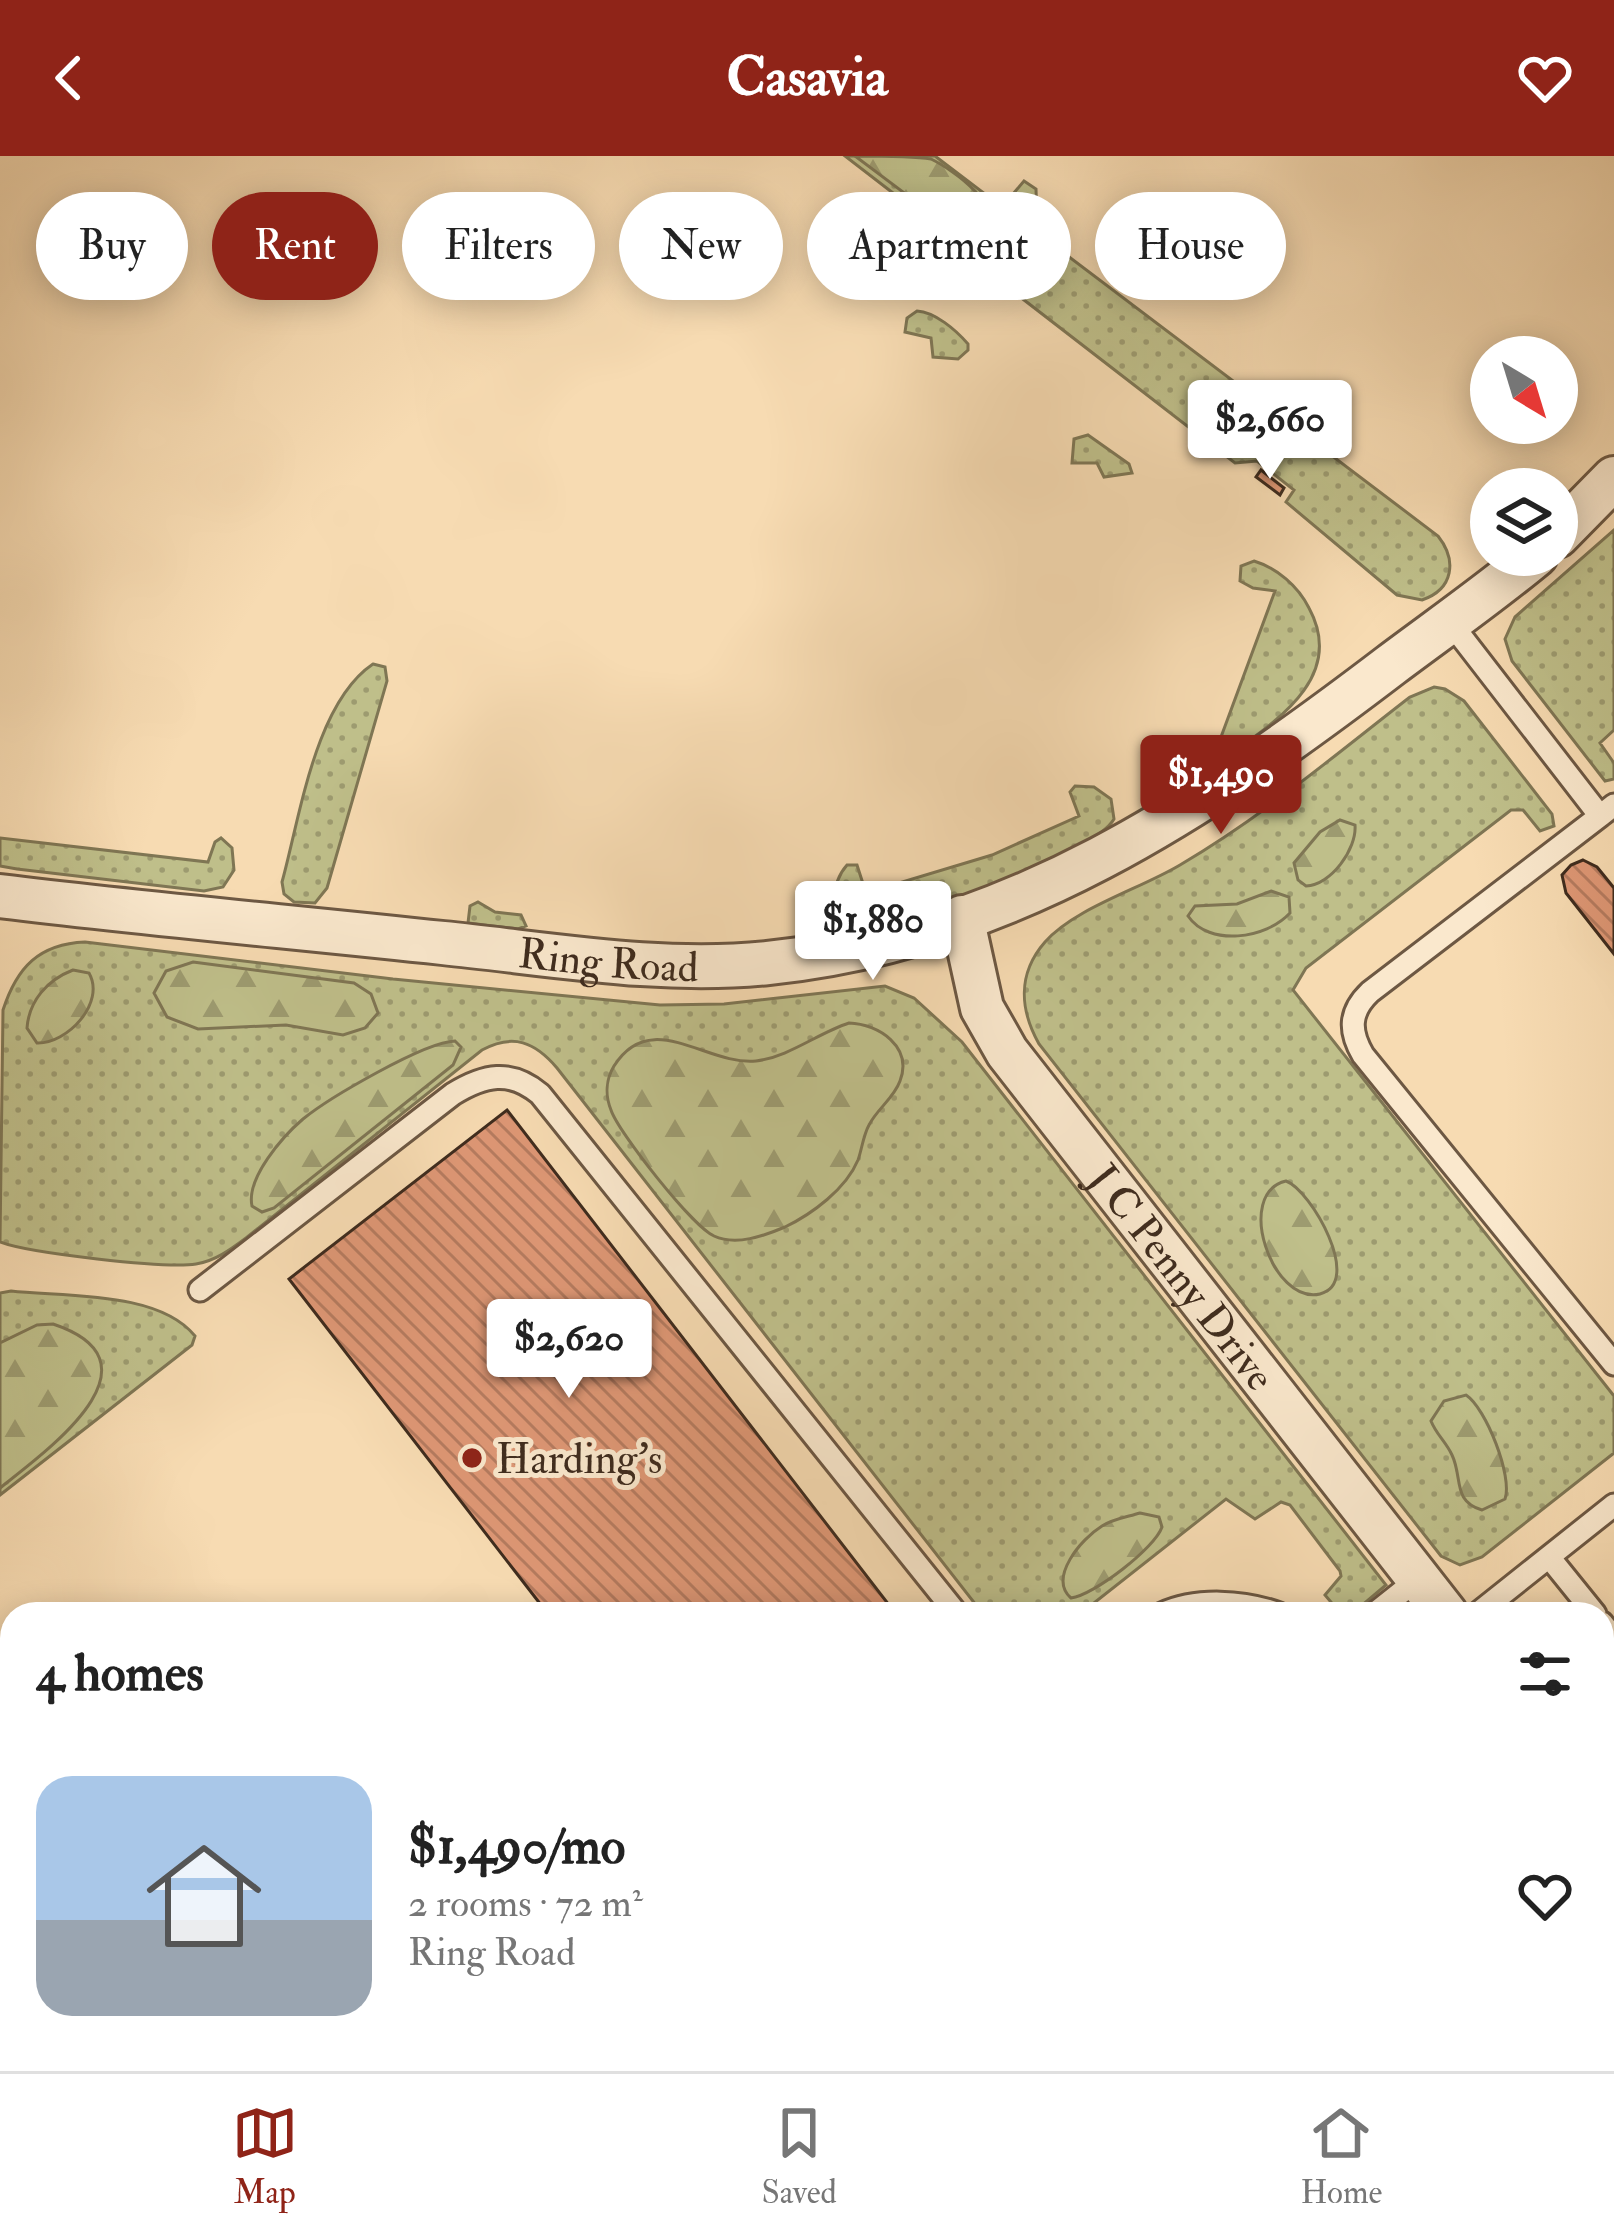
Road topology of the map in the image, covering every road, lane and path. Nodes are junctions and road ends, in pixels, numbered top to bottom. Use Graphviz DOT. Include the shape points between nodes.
graph roads {
  1 [pos="1614,478"];
  2 [pos="1578,515"];
  3 [pos="1508,576"];
  4 [pos="1450,622"];
  5 [pos="1607,811"];
  6 [pos="0,896"];
  7 [pos="962,917"];
  8 [pos="200,1290"];
  9 [pos="1614,1364"];
  10 [pos="1614,1505"];
  11 [pos="1550,1557"];
  12 [pos="1418,1579"];
  13 [pos="947,1602"];
  14 [pos="1389,1602"];
  15 [pos="1436,1602"];
  16 [pos="1492,1602"];
  17 [pos="1586,1602"];
  1 -- 2 [label="street"];
  3 -- 4 [label="street, Ring Road"];
  4 -- 5 [label="lane"];
  4 -- 7 [label="street, Ring Road" via="1176,819 1062,878"];
  5 -- 9 [label="lane" via="1370,992 1352,1027 1364,1055"];
  6 -- 7 [label="street, Ring Road" via="675,967 805,958"];
  7 -- 12 [label="street, J C Penny Drive" via="982,1008 1007,1052"];
  8 -- 13 [label="lane" via="453,1094 490,1076 526,1083"];
  10 -- 11 [label="lane"];
  11 -- 16 [label="lane"];
  11 -- 17 [label="lane"];
  12 -- 14 [label="lane"];
  12 -- 15 [label="street, J C Penny Drive"];
}
